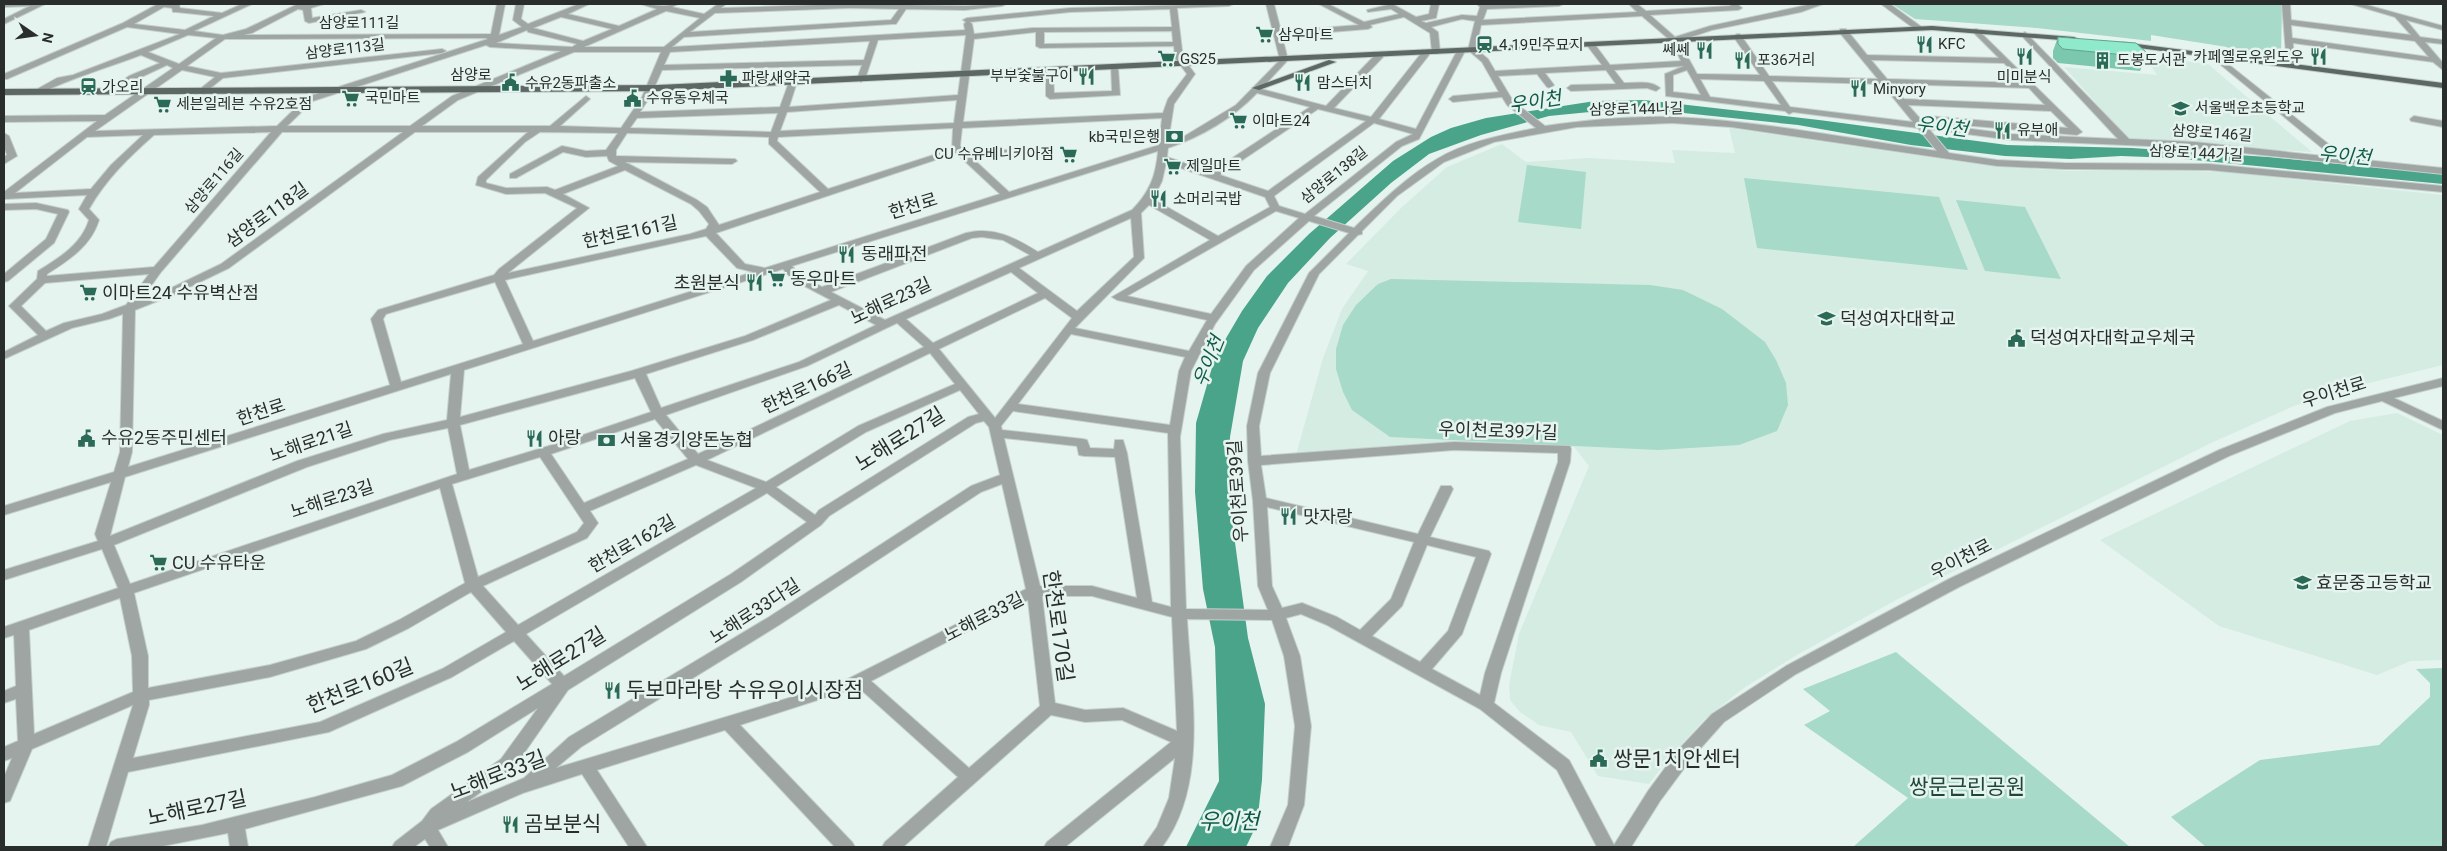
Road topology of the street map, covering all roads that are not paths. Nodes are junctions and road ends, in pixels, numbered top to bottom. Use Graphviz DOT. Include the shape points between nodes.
graph roads {
  1 [pos="4,4"];
  2 [pos="40,4"];
  3 [pos="162,4"];
  4 [pos="248,4"];
  5 [pos="320,4"];
  6 [pos="501,4"];
  7 [pos="520,4"];
  8 [pos="586,4"];
  9 [pos="645,4"];
  10 [pos="674,4"];
  11 [pos="722,4"];
  12 [pos="996,4"];
  13 [pos="1002,4"];
  14 [pos="1229,4"];
  15 [pos="1270,4"];
  16 [pos="1323,4"];
  17 [pos="1434,4"];
  18 [pos="1559,4"];
  19 [pos="1634,4"];
  20 [pos="1733,4"];
  21 [pos="1819,4"];
  22 [pos="1885,4"];
  23 [pos="2286,4"];
  24 [pos="2355,4"];
  25 [pos="851,5"];
  26 [pos="1173,5"];
  27 [pos="301,6"];
  28 [pos="1482,6"];
  29 [pos="361,7"];
  30 [pos="904,7"];
  31 [pos="664,8"];
  32 [pos="965,8"];
  33 [pos="1371,10"];
  34 [pos="560,14"];
  35 [pos="710,14"];
  36 [pos="1407,14"];
  37 [pos="1646,14"];
  38 [pos="222,15"];
  39 [pos="2397,15"];
  40 [pos="967,20"];
  41 [pos="1417,20"];
  42 [pos="1479,21"];
  43 [pos="4,22"];
  44 [pos="2287,22"];
  45 [pos="1364,24"];
  46 [pos="126,25"];
  47 [pos="1425,26"];
  48 [pos="529,27"];
  49 [pos="619,28"];
  50 [pos="1919,28"];
  51 [pos="2443,28"];
  52 [pos="1176,29"];
  53 [pos="1040,30"];
  54 [pos="1842,31"];
  55 [pos="1977,31"];
  56 [pos="187,33"];
  57 [pos="1277,34"];
  58 [pos="2025,34"];
  59 [pos="683,35"];
  60 [pos="969,35"];
  61 [pos="1737,36"];
  62 [pos="223,37"];
  63 [pos="875,38"];
  64 [pos="2418,39"];
  65 [pos="494,40"];
  66 [pos="1674,40"];
  67 [pos="2084,40"];
  68 [pos="2288,40"];
  69 [pos="2443,42"];
  70 [pos="2113,43"];
  71 [pos="584,44"];
  72 [pos="1177,44"];
  73 [pos="1590,44"];
  74 [pos="472,47"];
  75 [pos="573,49"];
  76 [pos="667,49"];
  77 [pos="1472,50"];
  78 [pos="1461,51"];
  79 [pos="141,52"];
  80 [pos="1426,52"];
  81 [pos="1436,52"];
  82 [pos="2213,54"];
  83 [pos="1380,55"];
  84 [pos="1348,57"];
  85 [pos="1865,57"];
  86 [pos="2438,58"];
  87 [pos="1284,60"];
  88 [pos="2007,61"];
  89 [pos="866,62"];
  90 [pos="166,63"];
  91 [pos="1185,64"];
  92 [pos="1689,65"];
  93 [pos="2290,65"];
  94 [pos="182,67"];
  95 [pos="659,68"];
  96 [pos="1114,68"];
  97 [pos="1608,68"];
  98 [pos="2443,68"];
  99 [pos="1049,70"];
  100 [pos="1540,72"];
  101 [pos="964,74"];
  102 [pos="1493,74"];
  103 [pos="221,76"];
  104 [pos="1696,76"];
  105 [pos="4,78"];
  106 [pos="861,79"];
  107 [pos="1769,79"];
  108 [pos="794,82"];
  109 [pos="1886,82"];
  110 [pos="1550,85"];
  111 [pos="1622,86"];
  112 [pos="2032,86"];
  113 [pos="2443,86"];
  114 [pos="650,88"];
  115 [pos="1572,88"];
  116 [pos="1656,88"];
  117 [pos="480,89"];
  118 [pos="1256,89"];
  119 [pos="335,90"];
  120 [pos="147,91"];
  121 [pos="203,91"];
  122 [pos="4,92"];
  123 [pos="36,92"];
  124 [pos="112,92"];
  125 [pos="1504,94"];
  126 [pos="961,97"];
  127 [pos="586,99"];
  128 [pos="1453,99"];
  129 [pos="1707,99"];
  130 [pos="1904,102"];
  131 [pos="1317,106"];
  132 [pos="2053,108"];
  133 [pos="1328,109"];
  134 [pos="783,110"];
  135 [pos="1789,110"];
  136 [pos="635,114"];
  137 [pos="1168,115"];
  138 [pos="107,118"];
  139 [pos="4,119"];
  140 [pos="1917,119"];
  141 [pos="2414,120"];
  142 [pos="1372,121"];
  143 [pos="957,124"];
  144 [pos="2443,124"];
  145 [pos="1924,127"];
  146 [pos="280,129"];
  147 [pos="414,129"];
  148 [pos="538,129"];
  149 [pos="552,129"];
  150 [pos="626,129"];
  151 [pos="1543,130"];
  152 [pos="2075,131"];
  153 [pos="152,132"];
  154 [pos="1418,132"];
  155 [pos="84,134"];
  156 [pos="774,134"];
  157 [pos="4,136"];
  158 [pos="2085,141"];
  159 [pos="2127,143"];
  160 [pos="1164,145"];
  161 [pos="959,152"];
  162 [pos="1018,152"];
  163 [pos="612,156"];
  164 [pos="1946,156"];
  165 [pos="1163,159"];
  166 [pos="2342,159"];
  167 [pos="4,161"];
  168 [pos="732,161"];
  169 [pos="626,166"];
  170 [pos="2443,171"];
  171 [pos="513,176"];
  172 [pos="1212,176"];
  173 [pos="2443,189"];
  174 [pos="93,192"];
  175 [pos="827,193"];
  176 [pos="555,194"];
  177 [pos="1007,195"];
  178 [pos="1270,195"];
  179 [pos="1149,201"];
  180 [pos="4,207"];
  181 [pos="1275,208"];
  182 [pos="1136,212"];
  183 [pos="1307,217"];
  184 [pos="710,231"];
  185 [pos="1358,232"];
  186 [pos="1217,240"];
  187 [pos="1038,256"];
  188 [pos="785,265"];
  189 [pos="1012,268"];
  190 [pos="157,270"];
  191 [pos="764,271"];
  192 [pos="498,277"];
  193 [pos="4,279"];
  194 [pos="42,280"];
  195 [pos="822,291"];
  196 [pos="1046,293"];
  197 [pos="1118,297"];
  198 [pos="1097,298"];
  199 [pos="839,301"];
  200 [pos="9,305"];
  201 [pos="129,309"];
  202 [pos="1078,317"];
  203 [pos="899,318"];
  204 [pos="1214,318"];
  205 [pos="885,325"];
  206 [pos="1068,330"];
  207 [pos="45,336"];
  208 [pos="529,346"];
  209 [pos="933,348"];
  210 [pos="1192,355"];
  211 [pos="4,356"];
  212 [pos="458,368"];
  213 [pos="639,373"];
  214 [pos="2443,382"];
  215 [pos="962,385"];
  216 [pos="397,387"];
  217 [pos="2383,397"];
  218 [pos="1010,407"];
  219 [pos="658,414"];
  220 [pos="453,424"];
  221 [pos="993,425"];
  222 [pos="2443,426"];
  223 [pos="1175,430"];
  224 [pos="543,452"];
  225 [pos="696,460"];
  226 [pos="1254,461"];
  227 [pos="119,475"];
  228 [pos="464,476"];
  229 [pos="1007,477"];
  230 [pos="445,482"];
  231 [pos="767,487"];
  232 [pos="1446,489"];
  233 [pos="1260,500"];
  234 [pos="582,509"];
  235 [pos="4,511"];
  236 [pos="816,522"];
  237 [pos="1422,539"];
  238 [pos="106,543"];
  239 [pos="4,574"];
  240 [pos="473,585"];
  241 [pos="126,590"];
  242 [pos="1034,591"];
  243 [pos="1145,604"];
  244 [pos="1179,614"];
  245 [pos="1278,615"];
  246 [pos="21,626"];
  247 [pos="4,633"];
  248 [pos="517,634"];
  249 [pos="1362,638"];
  250 [pos="1422,670"];
  251 [pos="860,680"];
  252 [pos="563,684"];
  253 [pos="24,689"];
  254 [pos="141,695"];
  255 [pos="4,697"];
  256 [pos="1486,705"];
  257 [pos="1048,708"];
  258 [pos="728,723"];
  259 [pos="1184,742"];
  260 [pos="26,744"];
  261 [pos="4,754"];
  262 [pos="121,767"];
  263 [pos="586,767"];
  264 [pos="970,778"];
  265 [pos="528,784"];
  266 [pos="4,796"];
  267 [pos="236,824"];
  268 [pos="427,827"];
  269 [pos="97,847"];
  270 [pos="117,847"];
  271 [pos="239,847"];
  272 [pos="401,847"];
  273 [pos="439,847"];
  274 [pos="638,847"];
  275 [pos="846,847"];
  276 [pos="891,847"];
  277 [pos="1053,847"];
  278 [pos="1152,847"];
  279 [pos="1279,847"];
  280 [pos="1606,847"];
  281 [pos="1622,847"];
  1 -- 2 [label="street"];
  2 -- 43 [label="street"];
  3 -- 38 [label="street" via="176,6 176,10"];
  3 -- 46 [label="street"];
  4 -- 38 [label="street"];
  5 -- 27 [label="street"];
  6 -- 65 [label="street"];
  7 -- 48 [label="street" via="516,20"];
  8 -- 34 [label="street"];
  9 -- 31 [label="street"];
  10 -- 31 [label="street, 삼양로118길"];
  11 -- 35 [label="street"];
  12 -- 13 [label="street"];
  12 -- 32 [label="street"];
  14 -- 26 [label="street"];
  15 -- 57 [label="street"];
  16 -- 45 [label="street"];
  17 -- 41 [label="street" via="1433,16"];
  18 -- 28 [label="street"];
  19 -- 37 [label="street"];
  20 -- 37 [label="street" via="1738,8"];
  21 -- 66 [label="street, 삼양로" via="1788,13 1718,24"];
  22 -- 50 [label="street"];
  23 -- 44 [label="street"];
  24 -- 39 [label="street"];
  25 -- 30 [label="street"];
  25 -- 35 [label="street"];
  26 -- 40 [label="street"];
  26 -- 52 [label="street"];
  27 -- 29 [label="street, 삼양로111길" via="307,8 309,17"];
  27 -- 62 [label="street, 삼양로111길" via="249,31"];
  28 -- 42 [label="street"];
  30 -- 32 [label="street"];
  30 -- 59 [label="street" via="893,22"];
  31 -- 35 [label="street"];
  31 -- 49 [label="street, 삼양로118길"];
  32 -- 40 [label="street"];
  33 -- 36 [label="street" via="1392,6"];
  34 -- 48 [label="street"];
  34 -- 49 [label="street"];
  35 -- 59 [label="street"];
  36 -- 41 [label="street"];
  36 -- 45 [label="street"];
  37 -- 42 [label="street"];
  37 -- 66 [label="street"];
  38 -- 56 [label="street"];
  39 -- 51 [label="street"];
  39 -- 64 [label="street"];
  40 -- 60 [label="street"];
  41 -- 47 [label="street"];
  42 -- 47 [label="street" via="1462,18"];
  42 -- 77 [label="street"];
  44 -- 64 [label="street"];
  44 -- 68 [label="street"];
  45 -- 57 [label="street" via="1368,26"];
  46 -- 56 [label="street"];
  46 -- 105 [label="street"];
  47 -- 81 [label="street" via="1434,32"];
  48 -- 65 [label="street"];
  48 -- 71 [label="street"];
  49 -- 71 [label="street, 삼양로118길"];
  50 -- 54 [label="main road, 삼양로"];
  50 -- 55 [label="main road, 삼양로"];
  52 -- 53 [label="street"];
  52 -- 72 [label="street"];
  53 -- 60 [label="street"];
  53 -- 72 [label="street" via="1040,46"];
  54 -- 61 [label="main road, 삼양로"];
  54 -- 85 [label="street"];
  55 -- 58 [label="main road, 삼양로"];
  55 -- 88 [label="street"];
  56 -- 62 [label="street"];
  56 -- 79 [label="street"];
  57 -- 87 [label="street"];
  58 -- 67 [label="main road, 삼양로"];
  58 -- 159 [label="street"];
  59 -- 76 [label="street"];
  60 -- 63 [label="street"];
  60 -- 101 [label="street"];
  61 -- 66 [label="main road, 삼양로"];
  61 -- 107 [label="street"];
  62 -- 65 [label="street, 삼양로111길" via="485,36"];
  62 -- 94 [label="street, 삼양로111길"];
  63 -- 76 [label="street"];
  63 -- 89 [label="street"];
  64 -- 69 [label="street"];
  64 -- 86 [label="street"];
  65 -- 74 [label="street"];
  65 -- 75 [label="street, 삼양로111길" via="490,44"];
  66 -- 73 [label="main road, 삼양로"];
  66 -- 92 [label="street"];
  68 -- 86 [label="street"];
  68 -- 93 [label="street"];
  70 -- 82 [label="main road"];
  71 -- 75 [label="street, 삼양로118길"];
  72 -- 91 [label="street" via="1179,58"];
  73 -- 77 [label="main road, 삼양로"];
  73 -- 97 [label="street"];
  74 -- 103 [label="street, 삼양로113길"];
  74 -- 119 [label="street, 삼양로116길"];
  75 -- 76 [label="street"];
  75 -- 117 [label="street, 삼양로118길"];
  76 -- 95 [label="street"];
  77 -- 78 [label="main road, 삼양로"];
  77 -- 102 [label="street" via="1485,60"];
  78 -- 81 [label="main road, 삼양로"];
  78 -- 154 [label="street, 삼양로138길"];
  79 -- 90 [label="street"];
  79 -- 123 [label="street" via="60,80"];
  80 -- 81 [label="main road, 삼양로"];
  80 -- 83 [label="main road, 삼양로"];
  80 -- 142 [label="street"];
  82 -- 93 [label="main road"];
  82 -- 166 [label="street"];
  83 -- 84 [label="main road, 삼양로"];
  83 -- 133 [label="street"];
  84 -- 87 [label="main road, 삼양로"];
  84 -- 118 [label="main road"];
  85 -- 88 [label="street"];
  85 -- 109 [label="street"];
  86 -- 98 [label="street"];
  87 -- 91 [label="main road, 삼양로"];
  87 -- 118 [label="street, 한천로"];
  88 -- 112 [label="street"];
  89 -- 95 [label="street"];
  89 -- 106 [label="street"];
  90 -- 94 [label="street"];
  90 -- 124 [label="street" via="132,78"];
  91 -- 96 [label="main road, 삼양로"];
  91 -- 137 [label="street" via="1192,74 1171,101"];
  92 -- 97 [label="street"];
  92 -- 104 [label="street"];
  92 -- 129 [label="street, 삼양로146길" via="1669,74 1669,94"];
  93 -- 113 [label="main road"];
  94 -- 103 [label="street, 삼양로113길"];
  94 -- 120 [label="street, 삼양로111길"];
  95 -- 114 [label="street"];
  96 -- 99 [label="main road, 삼양로"];
  96 -- 99 [label="street" via="1117,93 1050,96"];
  97 -- 100 [label="street"];
  97 -- 111 [label="street"];
  99 -- 101 [label="main road, 삼양로"];
  100 -- 102 [label="street"];
  100 -- 110 [label="street"];
  101 -- 106 [label="main road, 삼양로"];
  101 -- 126 [label="street"];
  102 -- 125 [label="street"];
  103 -- 121 [label="street"];
  104 -- 107 [label="street"];
  104 -- 129 [label="street"];
  106 -- 108 [label="main road, 삼양로"];
  107 -- 109 [label="street"];
  107 -- 135 [label="street"];
  108 -- 114 [label="main road, 삼양로"];
  108 -- 134 [label="street"];
  109 -- 112 [label="street"];
  109 -- 130 [label="street"];
  111 -- 115 [label="street"];
  111 -- 116 [label="street" via="1648,84"];
  112 -- 132 [label="street"];
  114 -- 117 [label="main road, 삼양로"];
  114 -- 136 [label="street"];
  117 -- 119 [label="main road, 삼양로"];
  117 -- 147 [label="street, 삼양로118길" via="455,98"];
  118 -- 131 [label="street"];
  118 -- 160 [label="street, 한천로" via="1231,111 1186,138"];
  119 -- 121 [label="main road, 삼양로"];
  119 -- 146 [label="street, 삼양로116길" via="310,99"];
  120 -- 121 [label="main road, 삼양로"];
  120 -- 124 [label="main road, 삼양로"];
  120 -- 138 [label="street, 삼양로111길"];
  122 -- 123 [label="main road, 삼양로"];
  123 -- 124 [label="main road, 삼양로"];
  125 -- 128 [label="street"];
  125 -- 151 [label="street" via="1510,103"];
  126 -- 134 [label="street"];
  126 -- 143 [label="street"];
  127 -- 149 [label="street" via="580,108"];
  129 -- 135 [label="street, 삼양로146길"];
  130 -- 132 [label="street"];
  130 -- 140 [label="street"];
  131 -- 133 [label="street"];
  131 -- 172 [label="street"];
  132 -- 152 [label="street"];
  133 -- 142 [label="street"];
  134 -- 136 [label="street"];
  134 -- 156 [label="street"];
  135 -- 145 [label="street, 삼양로146길"];
  136 -- 150 [label="street"];
  137 -- 143 [label="street"];
  137 -- 160 [label="street"];
  138 -- 139 [label="street"];
  138 -- 155 [label="street, 삼양로111길"];
  140 -- 145 [label="street"];
  140 -- 152 [label="street"];
  141 -- 144 [label="street"];
  142 -- 154 [label="street"];
  142 -- 178 [label="street"];
  143 -- 156 [label="street"];
  143 -- 161 [label="street" via="955,148"];
  145 -- 158 [label="street, 삼양로146길"];
  145 -- 164 [label="street"];
  146 -- 147 [label="street"];
  146 -- 153 [label="street"];
  146 -- 190 [label="street, 삼양로116길"];
  147 -- 148 [label="street"];
  147 -- 201 [label="street, 삼양로118길" via="225,266 169,294"];
  148 -- 149 [label="street"];
  148 -- 176 [label="street" via="481,179 481,185 506,191 547,190"];
  149 -- 150 [label="street"];
  150 -- 156 [label="street"];
  150 -- 163 [label="street" via="611,150"];
  151 -- 164 [label="street, 삼양로144나길" via="1577,124 1672,120 1731,124"];
  151 -- 185 [label="street, 삼양로144나길" via="1491,140 1441,160 1394,194"];
  152 -- 158 [label="street"];
  153 -- 155 [label="street"];
  153 -- 174 [label="street"];
  154 -- 183 [label="street, 삼양로138길" via="1416,137 1399,144"];
  155 -- 174 [label="street, 삼양로111길" via="5,196"];
  156 -- 175 [label="street" via="772,142"];
  157 -- 167 [label="street" via="12,156"];
  158 -- 159 [label="street, 삼양로146길"];
  159 -- 166 [label="street, 삼양로146길" via="2196,145"];
  160 -- 165 [label="street"];
  160 -- 177 [label="street, 한천로"];
  161 -- 162 [label="street, 한천로161길"];
  161 -- 175 [label="street, 한천로161길"];
  161 -- 177 [label="street"];
  163 -- 168 [label="street"];
  163 -- 169 [label="street"];
  163 -- 171 [label="street" via="562,149"];
  164 -- 173 [label="street, 삼양로144가길" via="1997,163 2064,166 2210,167"];
  165 -- 172 [label="street"];
  165 -- 179 [label="street"];
  166 -- 170 [label="street, 삼양로146길"];
  169 -- 176 [label="street"];
  169 -- 184 [label="street" via="703,209 714,224"];
  172 -- 178 [label="street"];
  174 -- 194 [label="street" via="84,209 94,220 92,229 65,258 42,273"];
  175 -- 184 [label="street, 한천로161길"];
  176 -- 192 [label="street" via="584,208"];
  177 -- 188 [label="street, 한천로"];
  178 -- 181 [label="street"];
  179 -- 182 [label="street"];
  179 -- 186 [label="street"];
  180 -- 193 [label="street" via="36,206 64,212 50,241"];
  181 -- 183 [label="street"];
  181 -- 186 [label="street"];
  182 -- 187 [label="street, 노해로23길"];
  182 -- 198 [label="street" via="1139,258"];
  183 -- 185 [label="street"];
  183 -- 204 [label="street, 삼양로138길" via="1250,268"];
  184 -- 191 [label="street" via="741,266"];
  184 -- 192 [label="street, 한천로161길" via="649,247"];
  185 -- 226 [label="street, 우이천로39길" via="1314,273 1264,373 1253,426"];
  186 -- 197 [label="street"];
  187 -- 189 [label="street, 노해로23길"];
  187 -- 195 [label="street" via="1002,235 992,232 970,235"];
  188 -- 191 [label="street, 한천로"];
  188 -- 195 [label="street" via="797,278"];
  189 -- 196 [label="street"];
  189 -- 203 [label="street, 노해로23길"];
  190 -- 194 [label="street"];
  190 -- 201 [label="street, 삼양로116길"];
  191 -- 208 [label="street, 한천로"];
  192 -- 208 [label="street"];
  192 -- 216 [label="street, 한천로161길" via="382,312 377,319"];
  194 -- 200 [label="street"];
  195 -- 199 [label="street"];
  196 -- 202 [label="street"];
  196 -- 209 [label="street, 한천로166길"];
  197 -- 198 [label="street"];
  197 -- 204 [label="street"];
  198 -- 202 [label="street"];
  199 -- 205 [label="street"];
  199 -- 213 [label="street, 노해로21길" via="749,338"];
  200 -- 207 [label="street"];
  201 -- 207 [label="street, 삼양로118길" via="68,325"];
  201 -- 227 [label="street" via="126,452"];
  202 -- 206 [label="street"];
  203 -- 205 [label="street, 노해로23길"];
  203 -- 209 [label="street"];
  204 -- 210 [label="street, 삼양로138길"];
  205 -- 219 [label="street, 노해로23길" via="803,364"];
  206 -- 210 [label="street"];
  206 -- 218 [label="street"];
  207 -- 211 [label="street, 삼양로118길"];
  208 -- 212 [label="street, 한천로"];
  209 -- 215 [label="street"];
  209 -- 225 [label="street, 한천로166길"];
  210 -- 223 [label="street, 삼양로138길" via="1185,372"];
  212 -- 216 [label="street, 한천로"];
  212 -- 220 [label="street"];
  213 -- 219 [label="street"];
  213 -- 220 [label="street, 노해로21길"];
  214 -- 217 [label="street, 우이천로"];
  215 -- 221 [label="street"];
  215 -- 231 [label="street" via="862,429"];
  216 -- 227 [label="street, 한천로"];
  217 -- 222 [label="street, 우이천로"];
  217 -- 281 [label="street, 우이천로" via="2331,410 2224,453 1971,574 1791,670 1718,718 1680,761"];
  218 -- 221 [label="street"];
  218 -- 223 [label="street"];
  219 -- 224 [label="street, 노해로23길"];
  219 -- 225 [label="street"];
  220 -- 228 [label="street"];
  220 -- 238 [label="street, 노해로21길" via="387,437 302,464"];
  221 -- 229 [label="street, 한천로170길"];
  221 -- 236 [label="street, 노해로27길" via="972,420 824,513"];
  221 -- 243 [label="street" via="1083,443 1084,452 1120,448"];
  223 -- 244 [label="street, 삼양로138길"];
  224 -- 228 [label="street, 노해로23길"];
  224 -- 234 [label="street, 한천로162길"];
  225 -- 231 [label="street"];
  225 -- 234 [label="street"];
  226 -- 233 [label="street, 우이천로39길"];
  226 -- 256 [label="street, 우이천로39가길" via="1454,446 1565,449 1564,462 1492,673"];
  227 -- 235 [label="street, 한천로"];
  227 -- 238 [label="street" via="102,534"];
  228 -- 230 [label="street, 노해로23길"];
  229 -- 242 [label="street, 한천로170길"];
  229 -- 265 [label="street, 노해로33다길" via="976,489 774,621 575,742"];
  230 -- 240 [label="street"];
  230 -- 241 [label="street, 노해로23길"];
  231 -- 236 [label="street"];
  231 -- 248 [label="street, 한천로162길"];
  232 -- 237 [label="street"];
  233 -- 237 [label="street"];
  233 -- 245 [label="street, 우이천로39길" via="1265,586"];
  234 -- 240 [label="street, 한천로162길" via="591,523 582,535"];
  236 -- 252 [label="street, 노해로27길" via="736,578"];
  237 -- 249 [label="street" via="1397,602"];
  237 -- 250 [label="street" via="1484,554 1455,634"];
  238 -- 239 [label="street, 노해로21길"];
  238 -- 241 [label="street"];
  240 -- 248 [label="street"];
  240 -- 254 [label="street, 한천로160길" via="361,645 270,671"];
  241 -- 246 [label="street, 노해로23길"];
  241 -- 254 [label="street" via="140,656"];
  242 -- 243 [label="street, 노해로33길" via="1092,591"];
  242 -- 251 [label="street, 노해로33길"];
  242 -- 257 [label="street, 한천로170길"];
  243 -- 244 [label="street, 노해로33길"];
  244 -- 245 [label="street, 노해로33길"];
  244 -- 259 [label="street, 삼양로138길"];
  245 -- 249 [label="street" via="1302,608"];
  245 -- 279 [label="street, 우이천로39길" via="1292,656 1303,726 1296,805"];
  246 -- 247 [label="street, 노해로23길"];
  246 -- 253 [label="street"];
  248 -- 252 [label="street"];
  248 -- 262 [label="street, 한천로160길" via="447,673 323,728"];
  249 -- 250 [label="street"];
  250 -- 256 [label="street"];
  251 -- 258 [label="street, 노해로33길"];
  251 -- 264 [label="street"];
  252 -- 267 [label="street, 노해로27길" via="462,747 396,781"];
  252 -- 268 [label="street, 노해로33길" via="507,764 437,814"];
  253 -- 255 [label="street"];
  253 -- 260 [label="street"];
  254 -- 260 [label="street, 한천로160길"];
  254 -- 262 [label="street"];
  256 -- 280 [label="street" via="1563,765"];
  257 -- 259 [label="street" via="1085,716 1123,714"];
  257 -- 264 [label="street, 한천로170길"];
  258 -- 263 [label="street, 노해로33길"];
  258 -- 275 [label="street"];
  259 -- 277 [label="street"];
  259 -- 278 [label="street, 삼양로138길" via="1177,798 1164,831"];
  260 -- 261 [label="street, 한천로160길"];
  260 -- 266 [label="street"];
  262 -- 269 [label="street"];
  263 -- 265 [label="street, 노해로33길"];
  263 -- 274 [label="street"];
  264 -- 276 [label="street, 한천로170길"];
  265 -- 268 [label="street, 노해로33길"];
  267 -- 270 [label="street, 노해로27길"];
  267 -- 271 [label="street"];
  268 -- 272 [label="street, 노해로33길"];
  268 -- 273 [label="street"];
}
